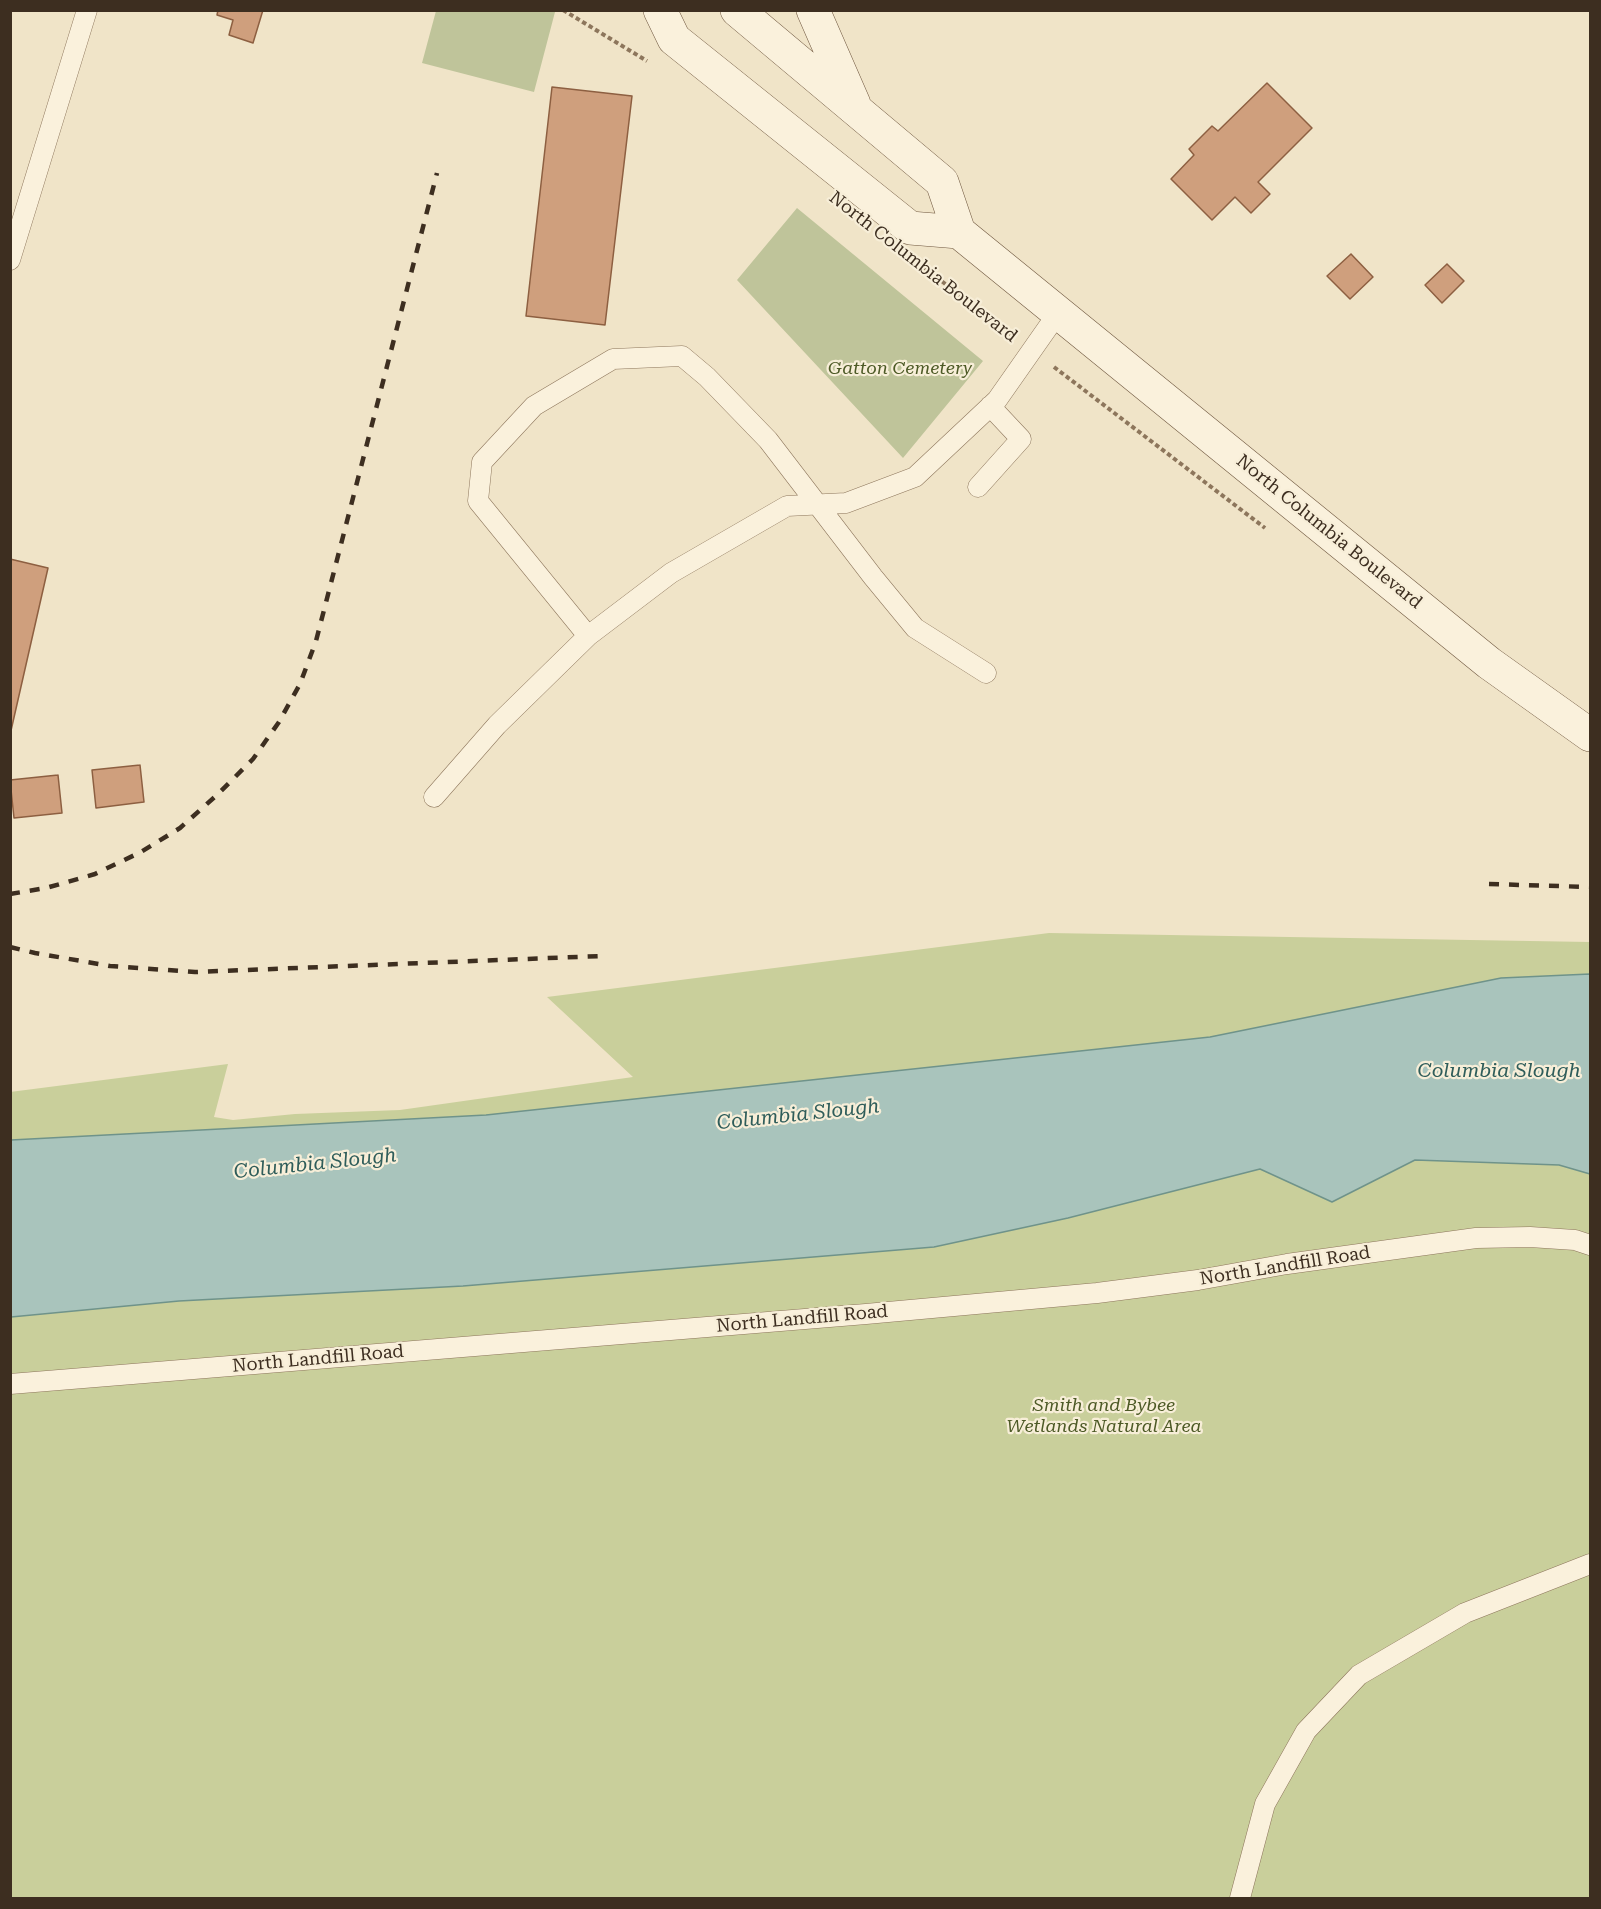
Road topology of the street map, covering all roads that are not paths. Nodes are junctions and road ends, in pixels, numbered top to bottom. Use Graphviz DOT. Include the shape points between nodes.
graph roads {
  1 [pos="87,10"];
  2 [pos="660,10"];
  3 [pos="737,10"];
  4 [pos="813,10"];
  5 [pos="857,111"];
  6 [pos="959,232"];
  7 [pos="10,260"];
  8 [pos="1058,313"];
  9 [pos="990,406"];
  10 [pos="978,487"];
  11 [pos="816,504"];
  12 [pos="588,636"];
  13 [pos="986,673"];
  14 [pos="1590,735"];
  15 [pos="434,797"];
  16 [pos="1590,1245"];
  17 [pos="10,1384"];
  18 [pos="1590,1564"];
  19 [pos="1240,1899"];
  1 -- 7 [label="lane"];
  2 -- 6 [label="main road, North Columbia Boulevard" via="674,39 910,228"];
  3 -- 5 [label="main road"];
  4 -- 5 [label="main road"];
  5 -- 6 [label="main road" via="942,182"];
  6 -- 8 [label="main road, North Columbia Boulevard"];
  8 -- 9 [label="lane"];
  8 -- 14 [label="main road, North Columbia Boulevard" via="1489,663"];
  9 -- 10 [label="lane" via="1021,439"];
  9 -- 11 [label="lane" via="915,477 846,503"];
  11 -- 12 [label="lane" via="787,506 671,573"];
  11 -- 12 [label="lane" via="768,440 682,356 613,359 534,406 482,462 478,501"];
  11 -- 13 [label="lane" via="915,628"];
  12 -- 15 [label="lane" via="497,725"];
  16 -- 17 [label="lane, North Landfill Road" via="1530,1237 1476,1238 1097,1293"];
  18 -- 19 [label="lane" via="1465,1613 1359,1675 1306,1731 1265,1804"];
}
